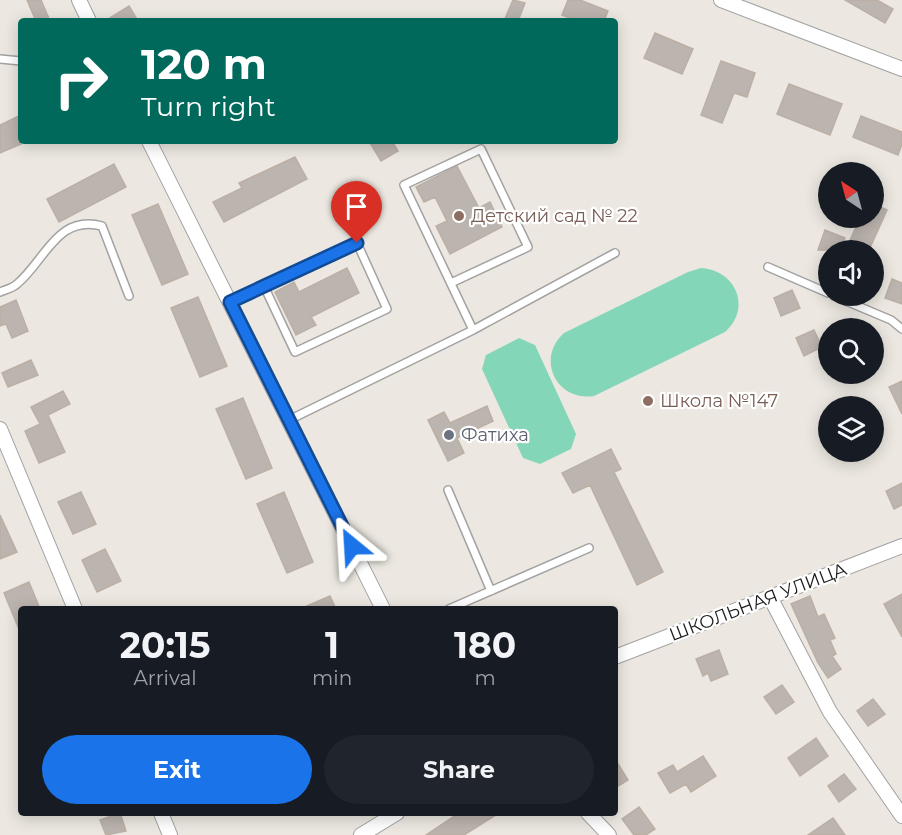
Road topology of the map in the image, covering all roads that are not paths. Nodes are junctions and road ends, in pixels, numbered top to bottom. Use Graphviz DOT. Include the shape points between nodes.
graph roads {
  1 [pos="78,0"];
  2 [pos="721,0"];
  3 [pos="87,18"];
  4 [pos="0,59"];
  5 [pos="18,61"];
  6 [pos="902,69"];
  7 [pos="151,144"];
  8 [pos="615,253"];
  9 [pos="768,267"];
  10 [pos="451,283"];
  11 [pos="264,286"];
  12 [pos="818,289"];
  13 [pos="0,292"];
  14 [pos="129,296"];
  15 [pos="230,302"];
  16 [pos="858,306"];
  17 [pos="902,329"];
  18 [pos="473,330"];
  19 [pos="289,420"];
  20 [pos="0,429"];
  21 [pos="448,490"];
  22 [pos="902,546"];
  23 [pos="589,548"];
  24 [pos="491,591"];
  25 [pos="770,597"];
  26 [pos="74,606"];
  27 [pos="382,606"];
  28 [pos="456,606"];
  29 [pos="618,656"];
  30 [pos="162,816"];
  31 [pos="392,816"];
  32 [pos="591,816"];
  33 [pos="902,816"];
  34 [pos="170,835"];
  35 [pos="361,835"];
  36 [pos="609,835"];
  1 -- 3 [label="street"];
  2 -- 6 [label="street"];
  4 -- 5 [label="lane"];
  7 -- 15 [label="street"];
  8 -- 18 [label="lane"];
  9 -- 12 [label="lane"];
  10 -- 10 [label="lane" via="404,185 481,149 528,247"];
  10 -- 18 [label="lane"];
  11 -- 11 [label="lane" via="357,243 387,309 295,352"];
  11 -- 15 [label="lane"];
  13 -- 14 [label="lane" via="17,285 58,235 87,222 102,226"];
  15 -- 19 [label="street"];
  16 -- 17 [label="lane"];
  18 -- 19 [label="lane"];
  19 -- 27 [label="street"];
  20 -- 26 [label="street"];
  21 -- 24 [label="lane"];
  22 -- 25 [label="street, ШКОЛЬНАЯ УЛИЦА"];
  23 -- 24 [label="lane"];
  24 -- 28 [label="lane"];
  25 -- 29 [label="street, ШКОЛЬНАЯ УЛИЦА"];
  25 -- 33 [label="street" via="830,712"];
  30 -- 34 [label="street"];
  31 -- 35 [label="street"];
  32 -- 36 [label="street"];
}
